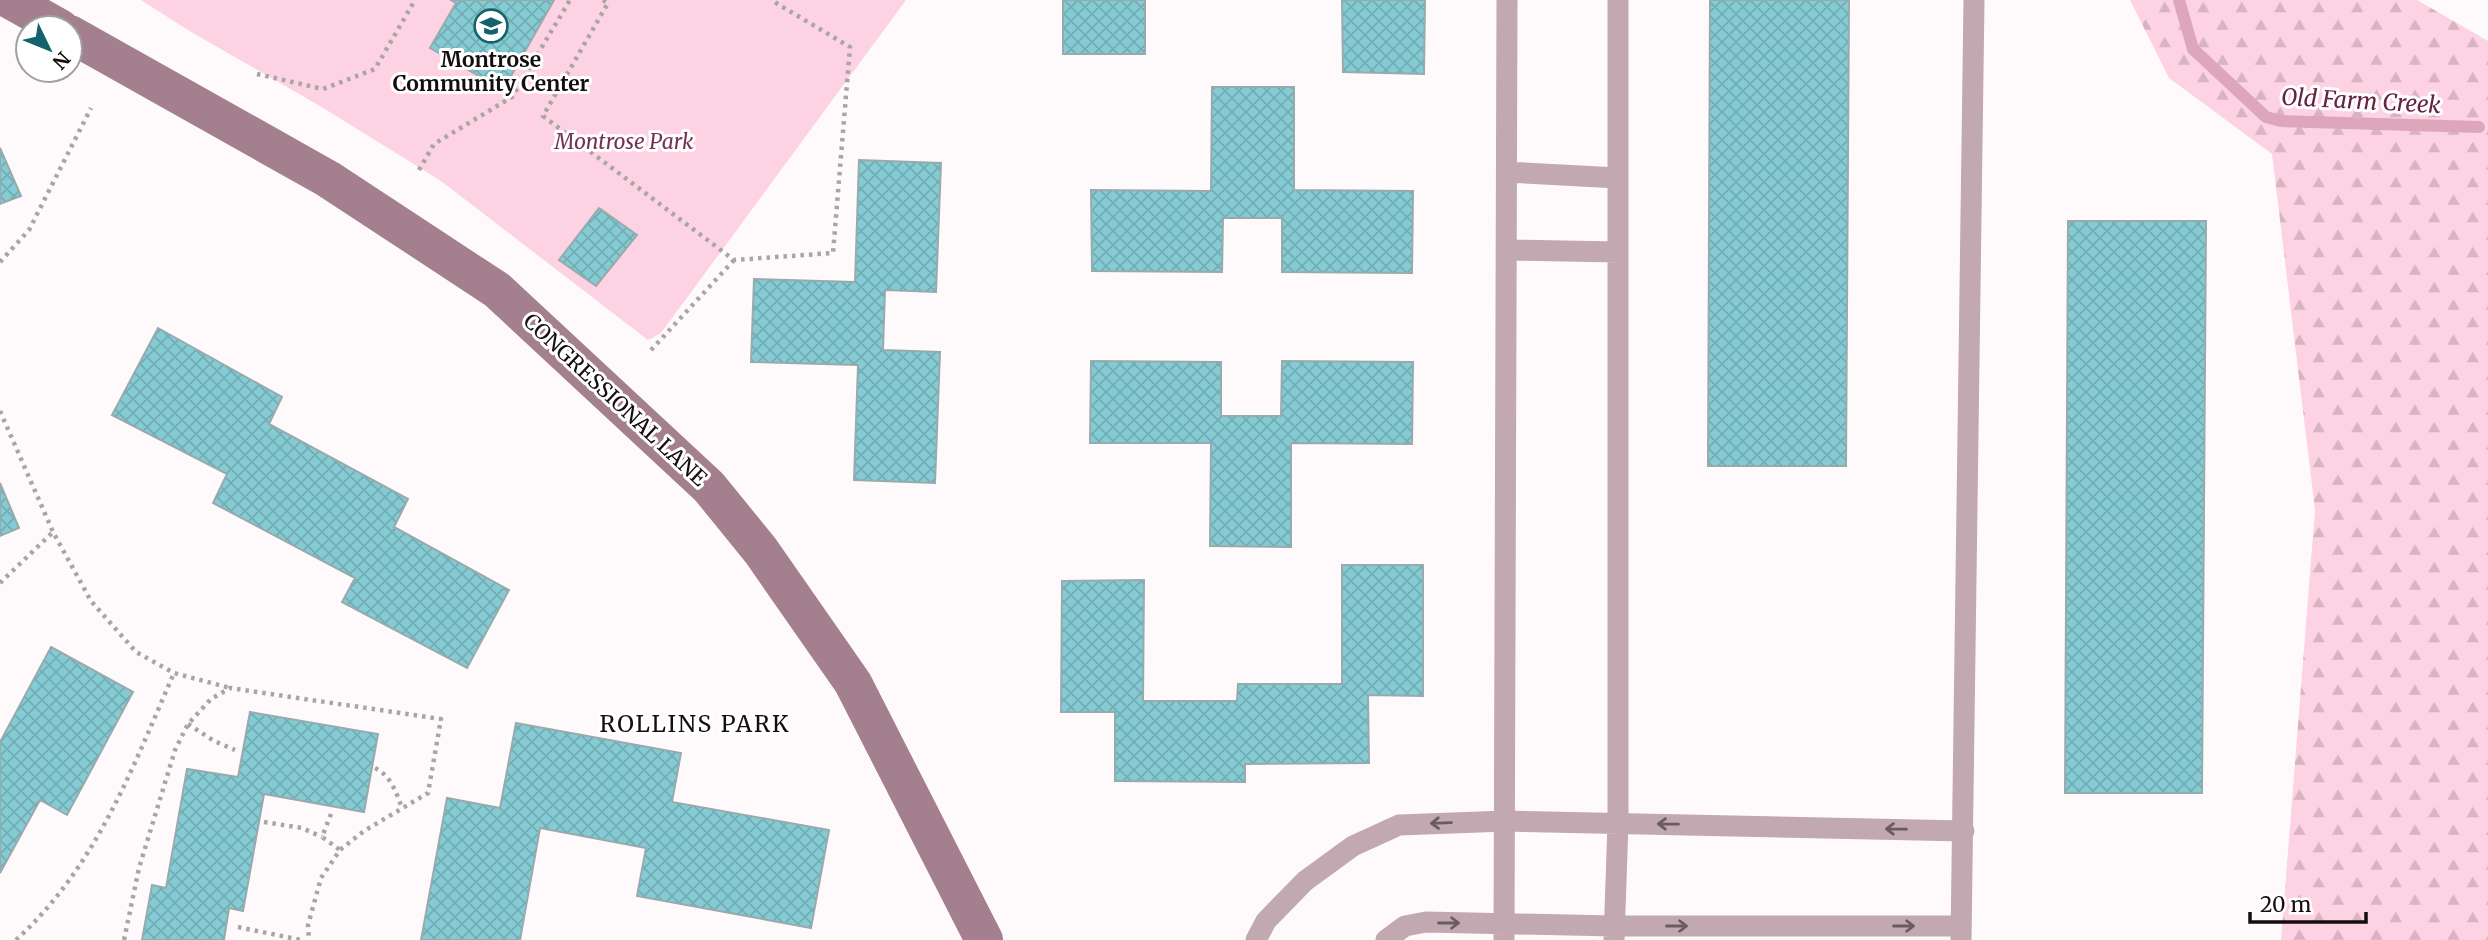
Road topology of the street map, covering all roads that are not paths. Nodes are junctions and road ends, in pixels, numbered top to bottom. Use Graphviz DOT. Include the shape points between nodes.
graph roads {
  1 [pos="10,0"];
  2 [pos="1507,0"];
  3 [pos="1618,0"];
  4 [pos="1974,0"];
  5 [pos="35,14"];
  6 [pos="84,42"];
  7 [pos="1507,172"];
  8 [pos="1618,178"];
  9 [pos="1507,250"];
  10 [pos="1618,252"];
  11 [pos="1506,821"];
  12 [pos="1618,823"];
  13 [pos="1964,831"];
  14 [pos="1504,931"];
  15 [pos="1614,933"];
  16 [pos="1961,933"];
  17 [pos="984,940"];
  18 [pos="1256,940"];
  19 [pos="1386,940"];
  1 -- 5 [label="street"];
  2 -- 7 [label="lane"];
  3 -- 8 [label="lane"];
  4 -- 13 [label="lane"];
  6 -- 17 [label="street, CONGRESSIONAL LANE" via="328,179 497,289 709,487 761,551 853,683"];
  7 -- 8 [label="lane"];
  7 -- 9 [label="lane"];
  8 -- 10 [label="lane"];
  9 -- 10 [label="lane"];
  9 -- 11 [label="lane"];
  10 -- 12 [label="lane"];
  11 -- 12 [label="lane"];
  11 -- 14 [label="lane"];
  11 -- 18 [label="lane, one-way" via="1399,825 1353,846 1305,881 1266,921"];
  13 -- 12 [label="lane, one-way"];
  12 -- 15 [label="lane"];
  13 -- 16 [label="lane"];
  14 -- 15 [label="lane"];
  19 -- 14 [label="lane, one-way" via="1405,926 1426,922"];
  15 -- 16 [label="lane, one-way"];
}
